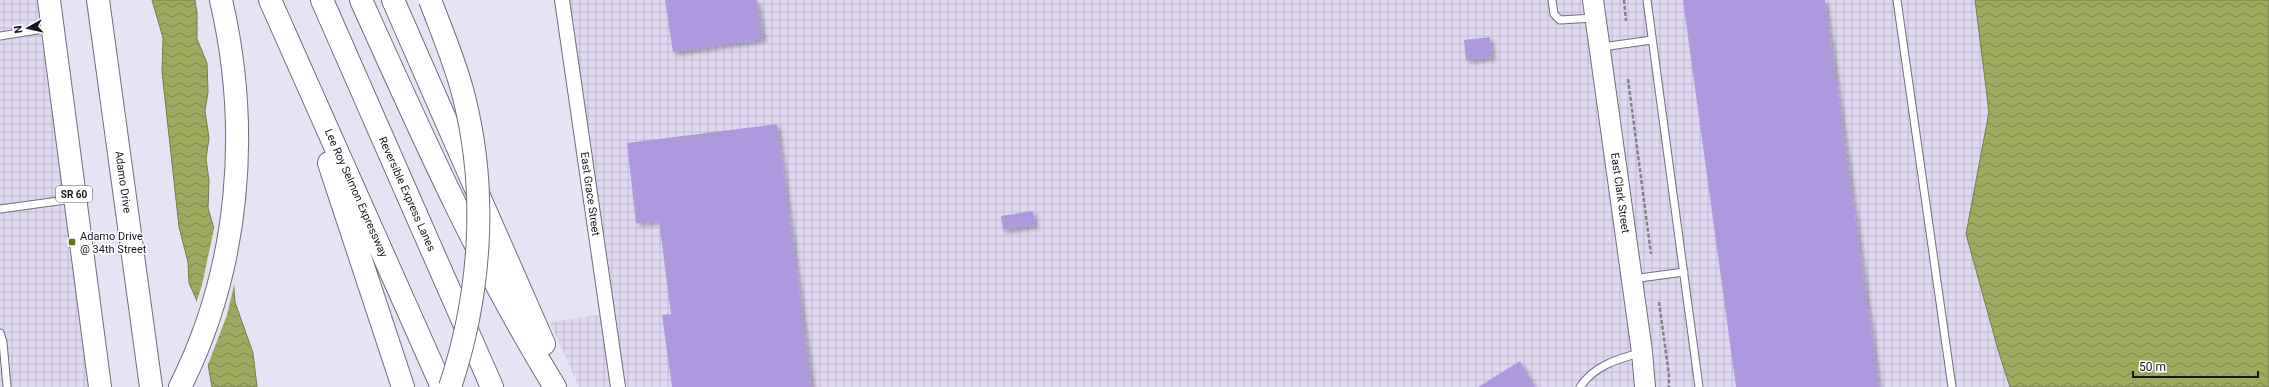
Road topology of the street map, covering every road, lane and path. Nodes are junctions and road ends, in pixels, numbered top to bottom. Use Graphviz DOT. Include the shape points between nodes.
graph roads {
  1 [pos="39,0"];
  2 [pos="49,0"];
  3 [pos="98,0"];
  4 [pos="221,0"];
  5 [pos="270,0"];
  6 [pos="322,0"];
  7 [pos="361,0"];
  8 [pos="393,0"];
  9 [pos="430,0"];
  10 [pos="562,0"];
  11 [pos="1552,0"];
  12 [pos="1624,0"];
  13 [pos="1647,0"];
  14 [pos="1898,0"];
  15 [pos="1594,9"];
  16 [pos="1626,22"];
  17 [pos="53,28"];
  18 [pos="0,36"];
  19 [pos="1652,40"];
  20 [pos="1599,48"];
  21 [pos="305,78"];
  22 [pos="1628,78"];
  23 [pos="75,199"];
  24 [pos="0,209"];
  25 [pos="1651,254"];
  26 [pos="1684,272"];
  27 [pos="1632,279"];
  28 [pos="1659,302"];
  29 [pos="0,333"];
  30 [pos="1642,352"];
  31 [pos="3,369"];
  32 [pos="7,387"];
  33 [pos="100,387"];
  34 [pos="151,387"];
  35 [pos="180,387"];
  36 [pos="403,387"];
  37 [pos="442,387"];
  38 [pos="450,387"];
  39 [pos="492,387"];
  40 [pos="555,387"];
  41 [pos="563,387"];
  42 [pos="618,387"];
  43 [pos="1580,387"];
  44 [pos="1645,387"];
  45 [pos="1668,387"];
  46 [pos="1699,387"];
  47 [pos="1952,387"];
  1 -- 17 [label="main road"];
  2 -- 17 [label="main road, SR 60"];
  3 -- 34 [label="main road, Adamo Drive"];
  4 -- 35 [label="main road" via="232,53 235,87 238,142 235,188 229,235 212,305 201,341"];
  5 -- 21 [label="main road, Lee Roy Selmon Expressway"];
  6 -- 39 [label="main road, Reversible Express Lanes"];
  7 -- 40 [label="main road" via="458,210"];
  8 -- 41 [label="main road"];
  9 -- 38 [label="main road, bridge" via="464,97 478,183 478,242 474,285 464,339"];
  10 -- 42 [label="street, East Grace Street"];
  11 -- 15 [label="lane" via="1554,14 1560,20"];
  12 -- 16 [label="path"];
  13 -- 19 [label="lane"];
  14 -- 47 [label="lane"];
  15 -- 20 [label="street, East Clark Street"];
  17 -- 18 [label="lane"];
  17 -- 23 [label="main road, SR 60"];
  19 -- 20 [label="lane"];
  19 -- 26 [label="lane"];
  20 -- 27 [label="street, East Clark Street"];
  21 -- 36 [label="main road" via="329,164"];
  21 -- 37 [label="main road, Lee Roy Selmon Expressway"];
  22 -- 25 [label="path"];
  23 -- 24 [label="lane"];
  23 -- 33 [label="main road, SR 60" via="96,339"];
  26 -- 27 [label="lane"];
  26 -- 46 [label="lane"];
  27 -- 30 [label="street, East Clark Street"];
  28 -- 45 [label="path" via="1669,375"];
  29 -- 31 [label="lane" via="3,342"];
  30 -- 43 [label="lane" via="1614,360 1597,369"];
  30 -- 44 [label="street, East Clark Street"];
  31 -- 32 [label="lane"];
}
